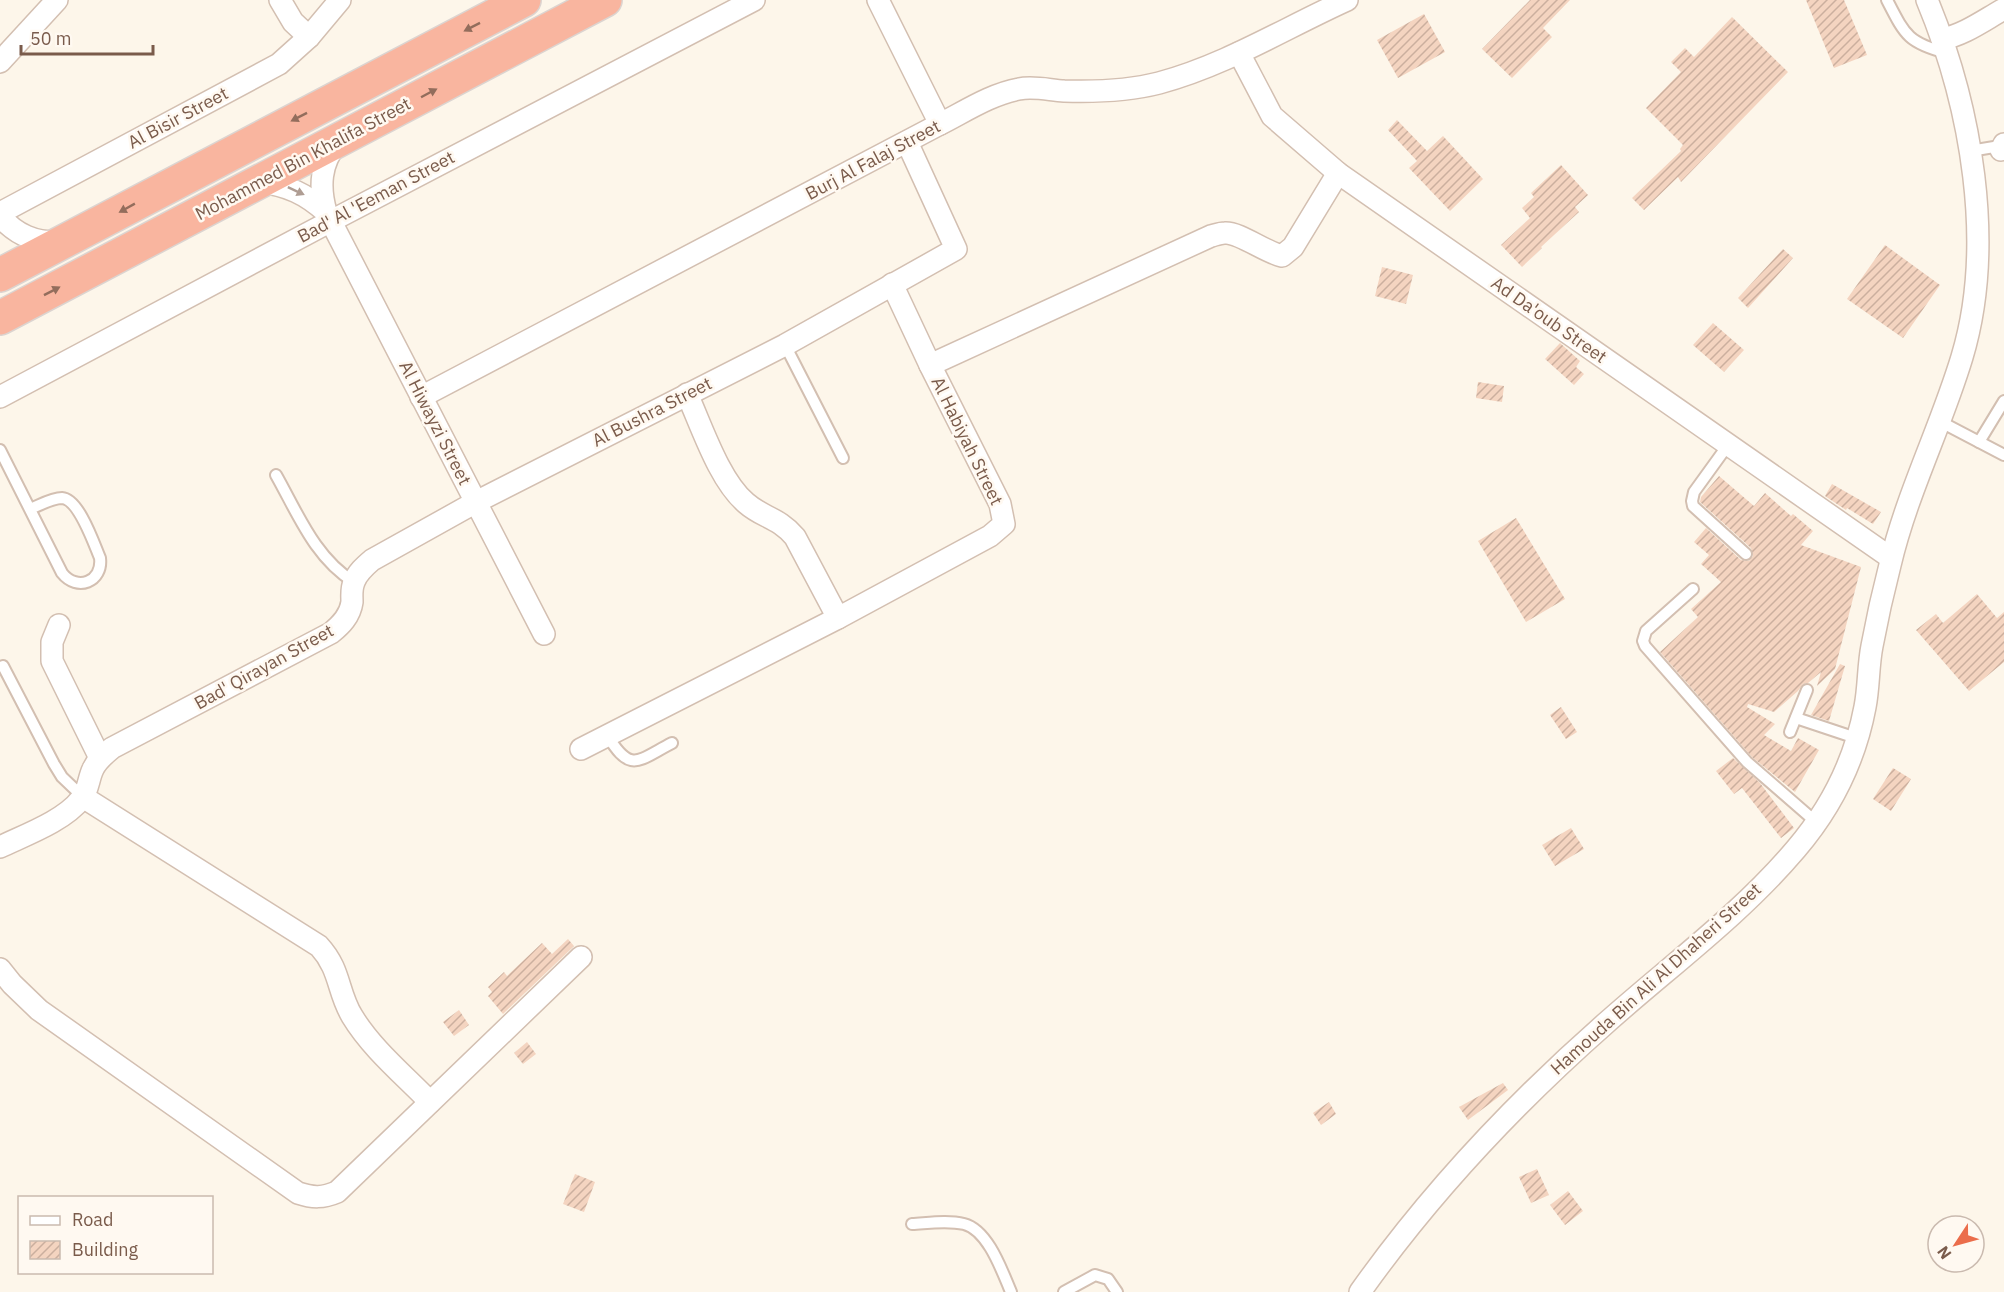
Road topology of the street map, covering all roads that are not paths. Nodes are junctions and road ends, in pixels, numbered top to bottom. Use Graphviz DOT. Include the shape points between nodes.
graph roads {
  1 [pos="57,0"];
  2 [pos="280,0"];
  3 [pos="340,0"];
  4 [pos="524,0"];
  5 [pos="605,0"];
  6 [pos="754,0"];
  7 [pos="878,0"];
  8 [pos="1347,0"];
  9 [pos="1887,0"];
  10 [pos="1927,0"];
  11 [pos="1990,9"];
  12 [pos="309,37"];
  13 [pos="1945,46"];
  14 [pos="1239,52"];
  15 [pos="0,62"];
  16 [pos="940,124"];
  17 [pos="339,140"];
  18 [pos="907,142"];
  19 [pos="2003,148"];
  20 [pos="1970,151"];
  21 [pos="1338,173"];
  22 [pos="260,182"];
  23 [pos="328,216"];
  24 [pos="3,219"];
  25 [pos="65,242"];
  26 [pos="0,273"];
  27 [pos="892,284"];
  28 [pos="0,318"];
  29 [pos="784,345"];
  30 [pos="930,365"];
  31 [pos="687,394"];
  32 [pos="0,397"];
  33 [pos="421,397"];
  34 [pos="2004,401"];
  35 [pos="1941,422"];
  36 [pos="1979,442"];
  37 [pos="1728,445"];
  38 [pos="0,450"];
  39 [pos="2004,455"];
  40 [pos="843,458"];
  41 [pos="276,476"];
  42 [pos="476,502"];
  43 [pos="30,509"];
  44 [pos="1746,554"];
  45 [pos="1891,558"];
  46 [pos="354,582"];
  47 [pos="1693,589"];
  48 [pos="838,618"];
  49 [pos="59,625"];
  50 [pos="544,634"];
  51 [pos="3,666"];
  52 [pos="1807,690"];
  53 [pos="1796,718"];
  54 [pos="1790,732"];
  55 [pos="607,735"];
  56 [pos="1856,738"];
  57 [pos="672,743"];
  58 [pos="580,749"];
  59 [pos="100,758"];
  60 [pos="83,797"];
  61 [pos="1816,822"];
  62 [pos="0,847"];
  63 [pos="581,957"];
  64 [pos="0,969"];
  65 [pos="430,1102"];
  66 [pos="912,1224"];
  67 [pos="1011,1292"];
  68 [pos="1064,1292"];
  69 [pos="1117,1292"];
  70 [pos="1360,1292"];
  1 -- 15 [label="street"];
  2 -- 12 [label="street"];
  3 -- 12 [label="street, Al Bisir Street"];
  4 -- 25 [label="highway, one-way"];
  17 -- 5 [label="highway, Mohammed Bin Khalifa Street, one-way"];
  6 -- 23 [label="street, Bad' Al 'Eeman Street"];
  7 -- 16 [label="street"];
  8 -- 14 [label="street, Burj Al Falaj Street"];
  9 -- 13 [label="lane" via="1909,37 1926,48"];
  10 -- 13 [label="street, Hamouda Bin Ali Al Dhaheri Street"];
  11 -- 13 [label="street"];
  12 -- 24 [label="street, Al Bisir Street" via="279,63"];
  13 -- 20 [label="street, Hamouda Bin Ali Al Dhaheri Street"];
  14 -- 16 [label="street, Burj Al Falaj Street" via="1192,73 1123,89 1088,92 1020,88"];
  14 -- 21 [label="street, Ad Da'oub Street" via="1272,116"];
  16 -- 18 [label="street, Burj Al Falaj Street"];
  17 -- 22 [label="highway, Mohammed Bin Khalifa Street"];
  17 -- 23 [label="street, Al Hiwayzi Street" via="322,174"];
  18 -- 27 [label="street, Al Bushra Street" via="956,249"];
  18 -- 33 [label="street, Burj Al Falaj Street"];
  19 -- 20 [label="lane"];
  20 -- 35 [label="street, Hamouda Bin Ali Al Dhaheri Street" via="1978,236 1976,276 1963,354"];
  21 -- 30 [label="street, Al Habiyah Street" via="1296,242 1282,256 1227,233 1211,236"];
  21 -- 37 [label="street, Ad Da'oub Street"];
  22 -- 23 [label="street, Al Hiwayzi Street, one-way" via="289,188 315,202"];
  28 -- 22 [label="highway, Mohammed Bin Khalifa Street, one-way"];
  23 -- 32 [label="street, Bad' Al 'Eeman Street"];
  23 -- 33 [label="street, Al Hiwayzi Street"];
  24 -- 25 [label="street" via="29,239"];
  24 -- 26 [label="street" via="11,238"];
  25 -- 26 [label="highway"];
  27 -- 29 [label="street, Al Bushra Street"];
  27 -- 30 [label="street"];
  29 -- 31 [label="street, Al Bushra Street"];
  29 -- 40 [label="lane"];
  30 -- 48 [label="street, Al Habiyah Street" via="1000,504 1004,524 990,536"];
  31 -- 42 [label="street, Al Bushra Street"];
  31 -- 48 [label="street" via="724,477 761,514 786,526 795,537"];
  33 -- 42 [label="street, Al Hiwayzi Street"];
  34 -- 36 [label="lane"];
  35 -- 36 [label="lane"];
  35 -- 45 [label="street, Hamouda Bin Ali Al Dhaheri Street" via="1916,481"];
  36 -- 39 [label="lane"];
  37 -- 44 [label="lane" via="1694,492 1692,501"];
  37 -- 45 [label="street, Ad Da'oub Street"];
  38 -- 43 [label="lane"];
  41 -- 46 [label="lane" via="319,551"];
  42 -- 46 [label="street, Al Bushra Street" via="372,560"];
  42 -- 50 [label="street, Al Hiwayzi Street"];
  43 -- 43 [label="lane" via="66,578 77,584 95,578 100,558 75,505 60,498"];
  45 -- 56 [label="street, Hamouda Bin Ali Al Dhaheri Street"];
  46 -- 59 [label="street, Bad' Qirayan Street" via="348,616 331,633 112,748"];
  47 -- 61 [label="lane" via="1646,631 1645,646 1747,762"];
  48 -- 55 [label="street, Al Habiyah Street"];
  49 -- 59 [label="street" via="52,642 52,661"];
  51 -- 60 [label="lane" via="54,764"];
  52 -- 53 [label="lane"];
  53 -- 54 [label="lane"];
  53 -- 56 [label="lane"];
  55 -- 57 [label="lane" via="618,753 628,760 640,759"];
  55 -- 58 [label="street, Al Habiyah Street"];
  56 -- 61 [label="street, Hamouda Bin Ali Al Dhaheri Street" via="1843,778"];
  59 -- 60 [label="street"];
  60 -- 62 [label="street" via="72,809"];
  60 -- 65 [label="street" via="319,946 330,957 350,1013 360,1028"];
  61 -- 70 [label="street, Hamouda Bin Ali Al Dhaheri Street" via="1797,848 1726,920 1580,1046 1503,1119 1444,1183"];
  63 -- 65 [label="street"];
  64 -- 65 [label="street" via="39,1010 298,1193 311,1198 337,1192"];
  66 -- 67 [label="lane" via="952,1222 975,1229 991,1250"];
  68 -- 69 [label="lane" via="1095,1275 1108,1279"];
}
